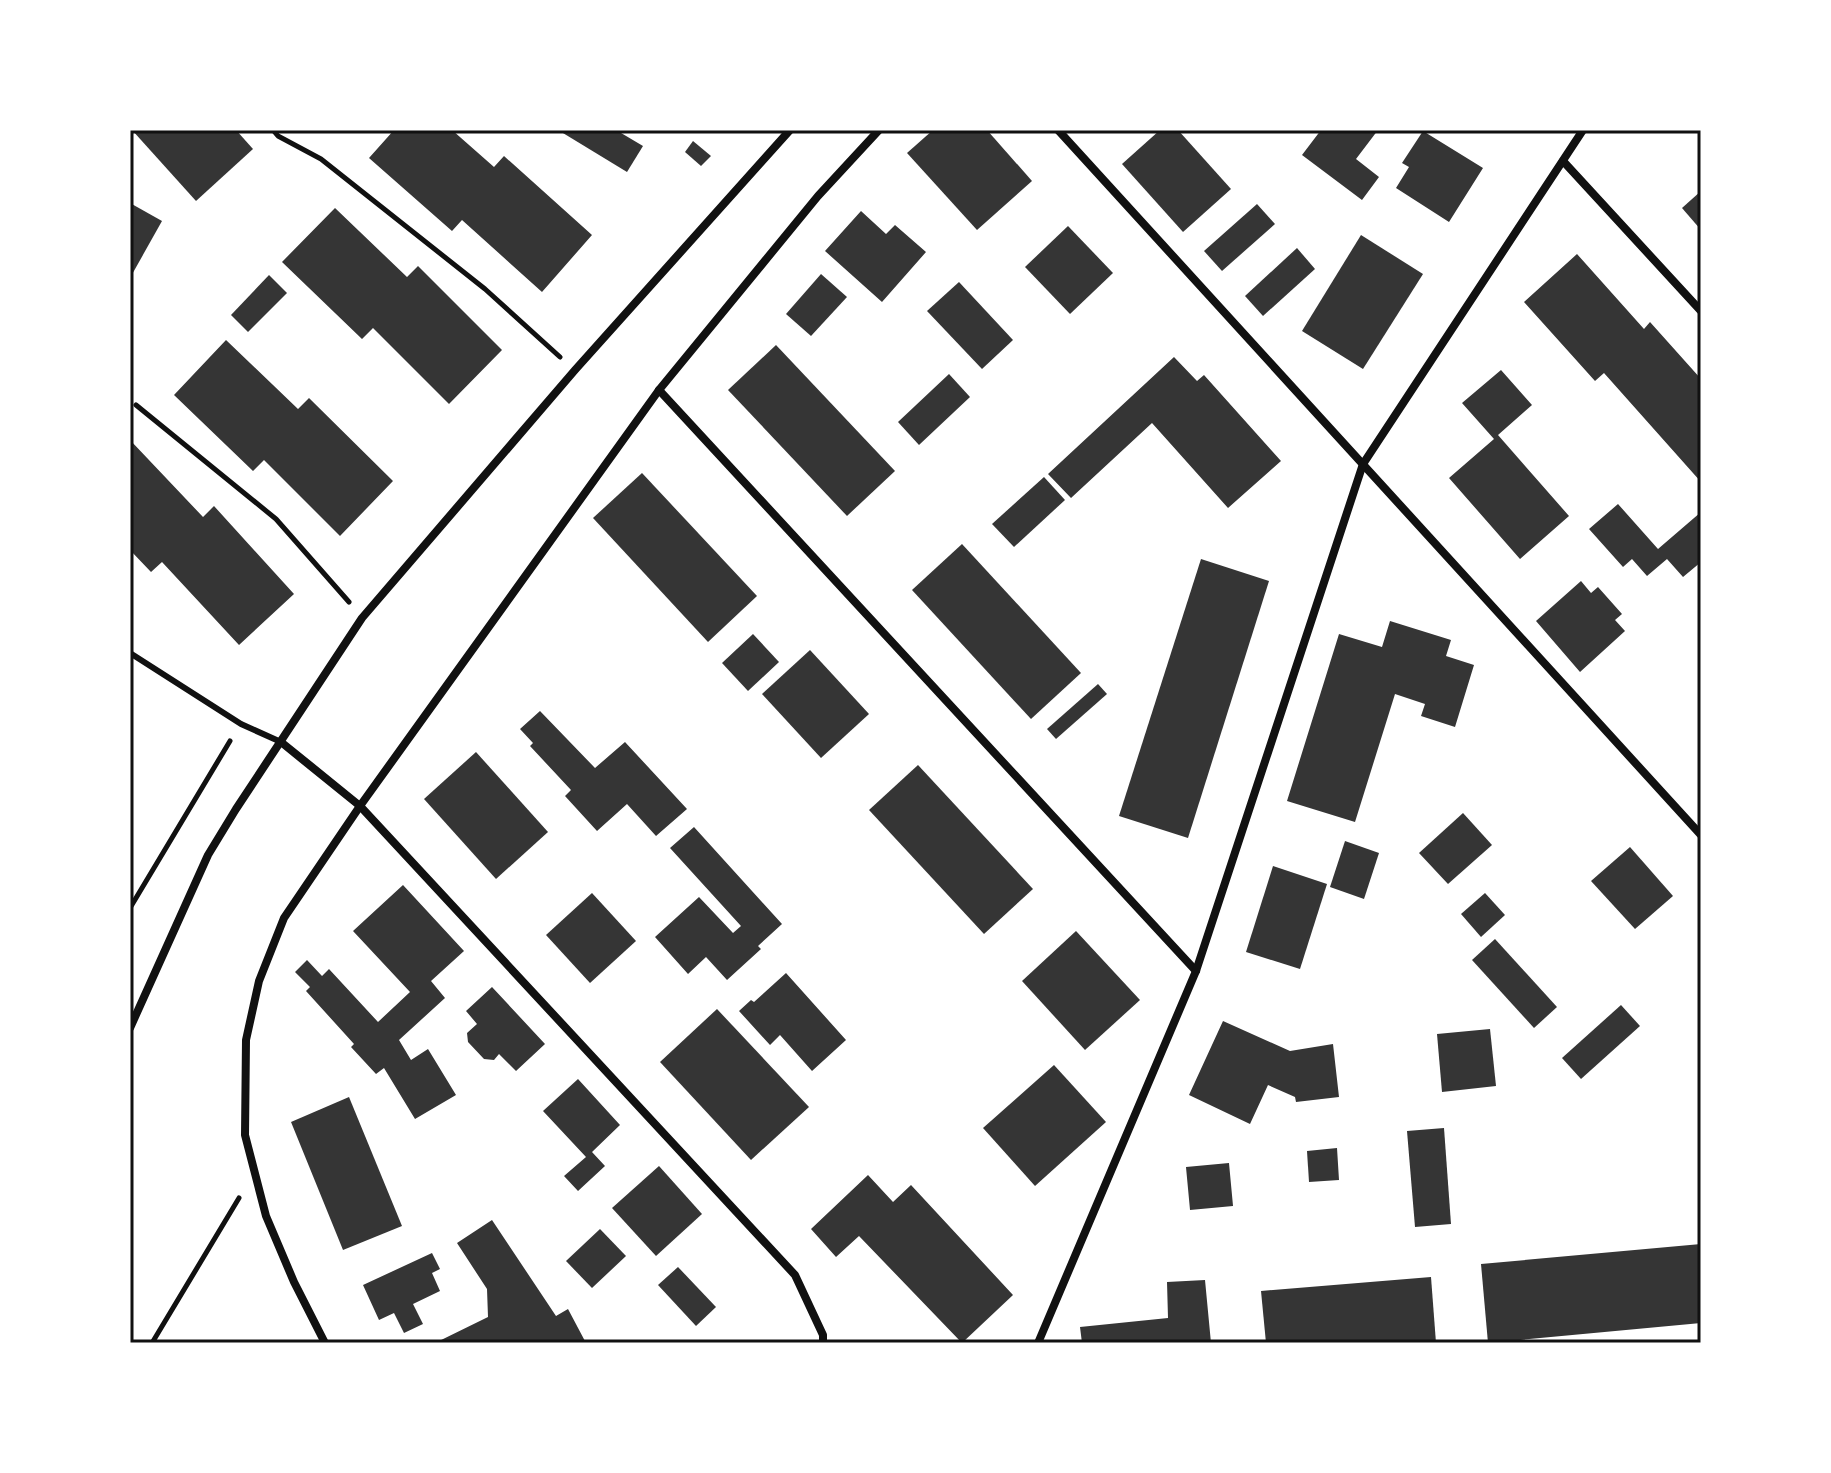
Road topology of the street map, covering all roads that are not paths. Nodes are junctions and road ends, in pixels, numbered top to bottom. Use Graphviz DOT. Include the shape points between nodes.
graph roads {
  1 [pos="790,130"];
  2 [pos="879,130"];
  3 [pos="1058,130"];
  4 [pos="1583,130"];
  5 [pos="1563,161"];
  6 [pos="1701,311"];
  7 [pos="659,390"];
  8 [pos="1363,464"];
  9 [pos="130,653"];
  10 [pos="281,742"];
  11 [pos="360,806"];
  12 [pos="1701,835"];
  13 [pos="1196,971"];
  14 [pos="130,1028"];
  15 [pos="325,1343"];
  16 [pos="823,1343"];
  17 [pos="1038,1343"];
  1 -- 10 [label="street" via="362,618"];
  2 -- 7 [label="street"];
  3 -- 8 [label="street"];
  4 -- 5 [label="street"];
  5 -- 6 [label="street"];
  5 -- 8 [label="street"];
  7 -- 11 [label="street"];
  7 -- 13 [label="street"];
  8 -- 12 [label="street"];
  8 -- 13 [label="street"];
  9 -- 10 [label="lane" via="241,724"];
  10 -- 11 [label="street"];
  10 -- 14 [label="street" via="208,855"];
  11 -- 15 [label="street" via="284,918 259,981 246,1040 245,1135 254,1173 266,1216"];
  11 -- 16 [label="street" via="795,1275"];
  13 -- 17 [label="street"];
}
